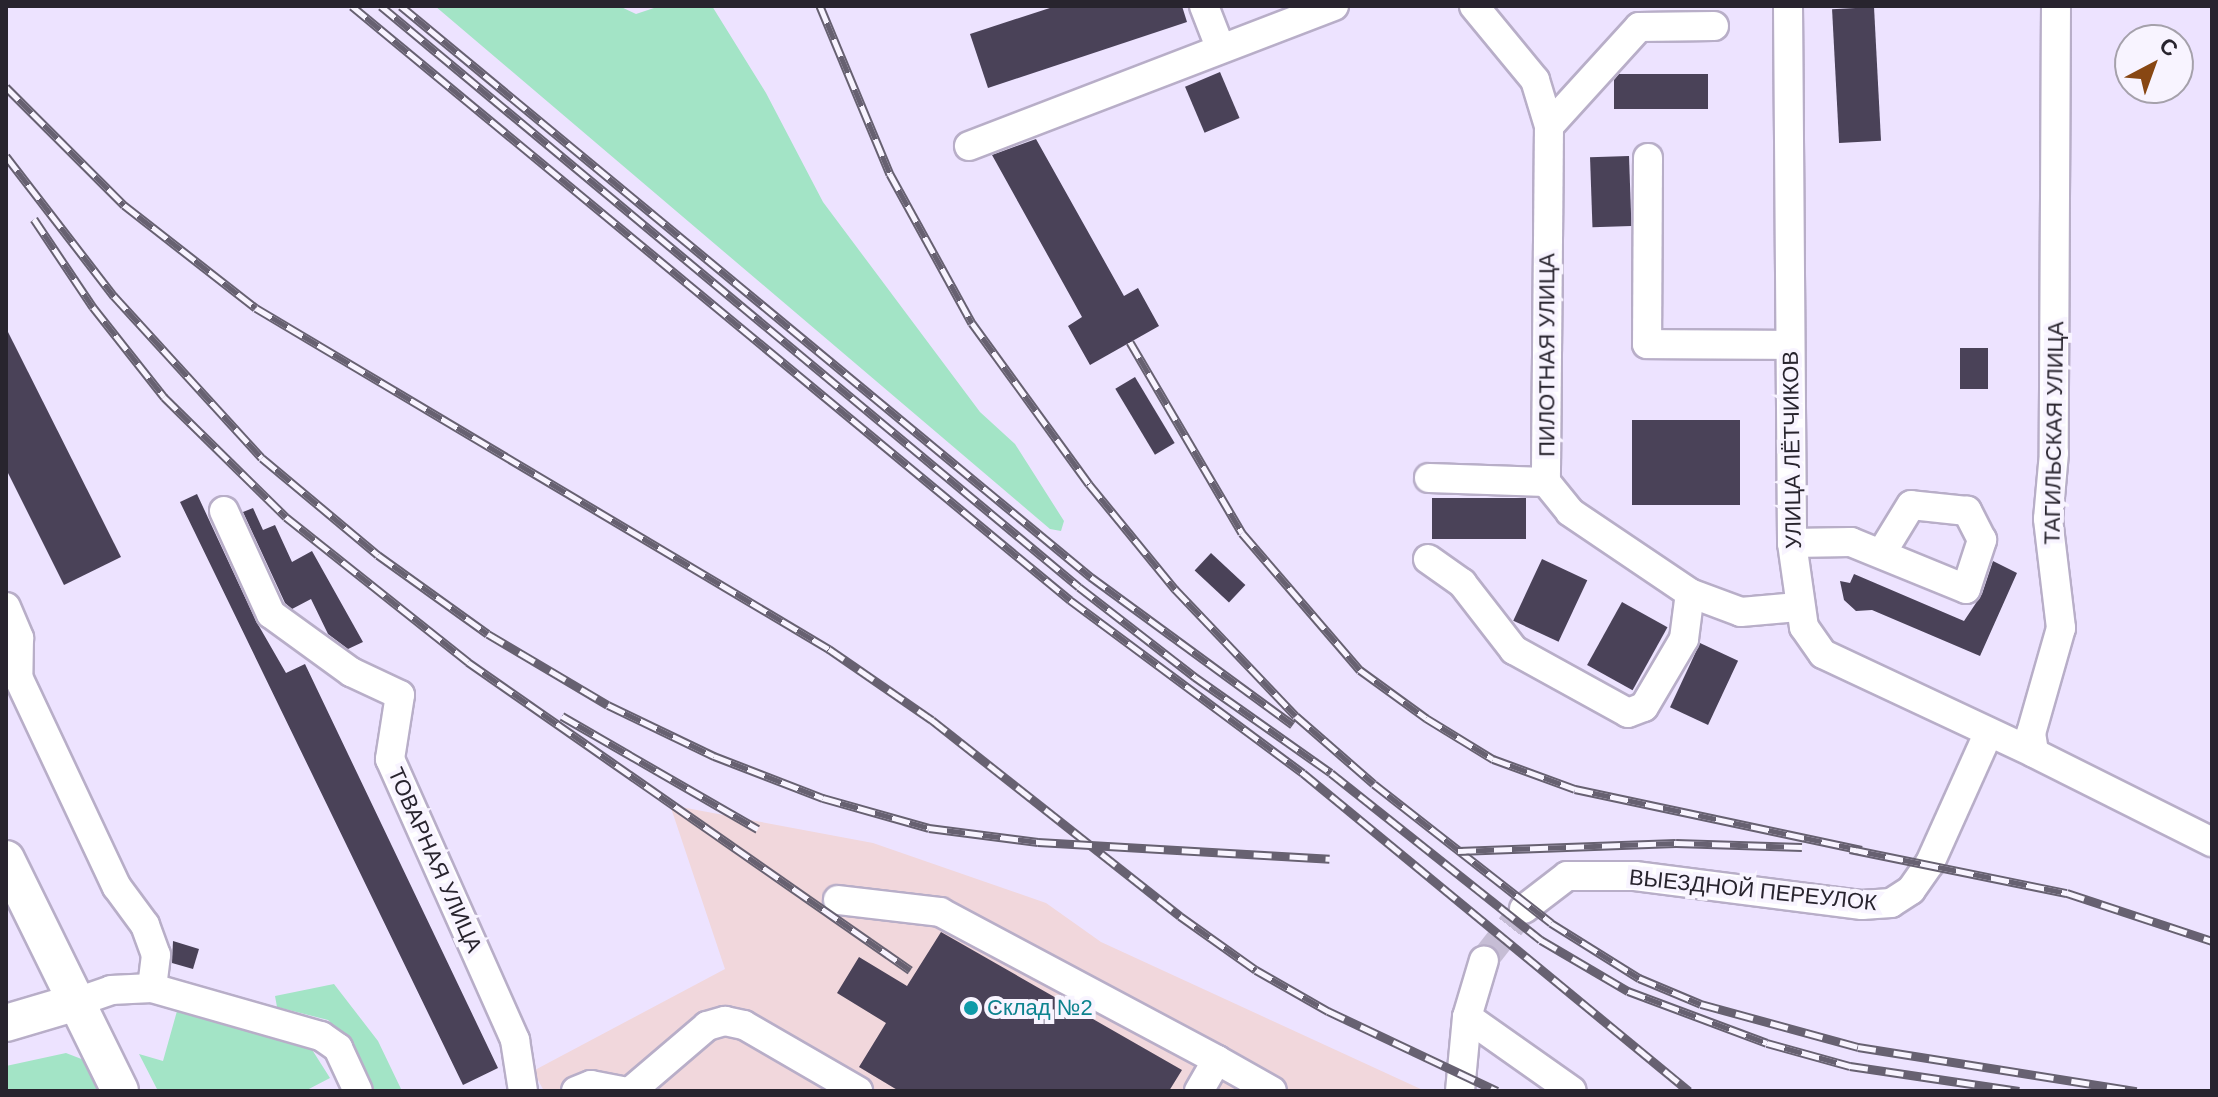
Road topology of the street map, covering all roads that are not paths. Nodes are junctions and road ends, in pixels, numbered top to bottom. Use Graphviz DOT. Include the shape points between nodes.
graph roads {
  1 [pos="1204,6"];
  2 [pos="1334,6"];
  3 [pos="1474,6"];
  4 [pos="1788,6"];
  5 [pos="2056,6"];
  6 [pos="1714,26"];
  7 [pos="1220,47"];
  8 [pos="1549,126"];
  9 [pos="969,146"];
  10 [pos="1648,158"];
  11 [pos="1790,345"];
  12 [pos="1429,478"];
  13 [pos="1546,482"];
  14 [pos="224,511"];
  15 [pos="1792,543"];
  16 [pos="1881,554"];
  17 [pos="1428,559"];
  18 [pos="1690,593"];
  19 [pos="6,607"];
  20 [pos="1798,607"];
  21 [pos="1988,734"];
  22 [pos="2034,753"];
  23 [pos="2212,842"];
  24 [pos="6,859"];
  25 [pos="838,900"];
  26 [pos="1524,909"];
  27 [pos="1484,960"];
  28 [pos="152,988"];
  29 [pos="77,1002"];
  30 [pos="1467,1017"];
  31 [pos="6,1023"];
  32 [pos="1217,1060"];
  33 [pos="120,1091"];
  34 [pos="358,1091"];
  35 [pos="523,1091"];
  36 [pos="576,1091"];
  37 [pos="623,1091"];
  38 [pos="631,1091"];
  39 [pos="858,1091"];
  40 [pos="1199,1091"];
  41 [pos="1272,1091"];
  42 [pos="1460,1091"];
  43 [pos="1572,1091"];
  1 -- 7 [label="street"];
  2 -- 7 [label="street"];
  3 -- 8 [label="street, ПИЛОТНАЯ УЛИЦА" via="1535,80"];
  4 -- 11 [label="street, УЛИЦА ЛЁТЧИКОВ"];
  5 -- 22 [label="street, ТАГИЛЬСКАЯ УЛИЦА" via="2054,453 2048,519 2061,628 2031,733"];
  6 -- 8 [label="street" via="1639,27"];
  7 -- 9 [label="street"];
  8 -- 13 [label="street, ПИЛОТНАЯ УЛИЦА"];
  10 -- 11 [label="street" via="1647,344"];
  11 -- 15 [label="street, УЛИЦА ЛЁТЧИКОВ"];
  12 -- 13 [label="street"];
  13 -- 18 [label="street, ПИЛОТНАЯ УЛИЦА" via="1570,512"];
  14 -- 35 [label="street, ТОВАРНАЯ УЛИЦА" via="271,614 351,672 400,695 390,759 515,1040"];
  15 -- 16 [label="street" via="1851,542"];
  15 -- 20 [label="street, УЛИЦА ЛЁТЧИКОВ"];
  17 -- 18 [label="street" via="1462,583 1514,650 1628,713 1644,707 1684,639"];
  18 -- 20 [label="street, ПИЛОТНАЯ УЛИЦА" via="1741,612"];
  19 -- 28 [label="street" via="19,638 18,677 117,887 145,925 156,955"];
  20 -- 21 [label="street, УЛИЦА ЛЁТЧИКОВ" via="1804,627 1823,654"];
  21 -- 22 [label="street, УЛИЦА ЛЁТЧИКОВ"];
  21 -- 26 [label="street, ВЫЕЗДНОЙ ПЕРЕУЛОК" via="1930,863 1911,890 1891,903 1862,905 1635,876 1567,876"];
  22 -- 23 [label="street"];
  24 -- 29 [label="main road"];
  25 -- 32 [label="street" via="940,912"];
  27 -- 30 [label="street"];
  28 -- 29 [label="street" via="111,990"];
  28 -- 34 [label="street" via="321,1036 338,1048"];
  29 -- 31 [label="main road"];
  29 -- 33 [label="main road"];
  30 -- 42 [label="street"];
  30 -- 43 [label="street"];
  32 -- 40 [label="street"];
  32 -- 41 [label="street"];
  36 -- 37 [label="street" via="591,1085"];
  38 -- 39 [label="street" via="707,1026 725,1021 744,1025"];
}
